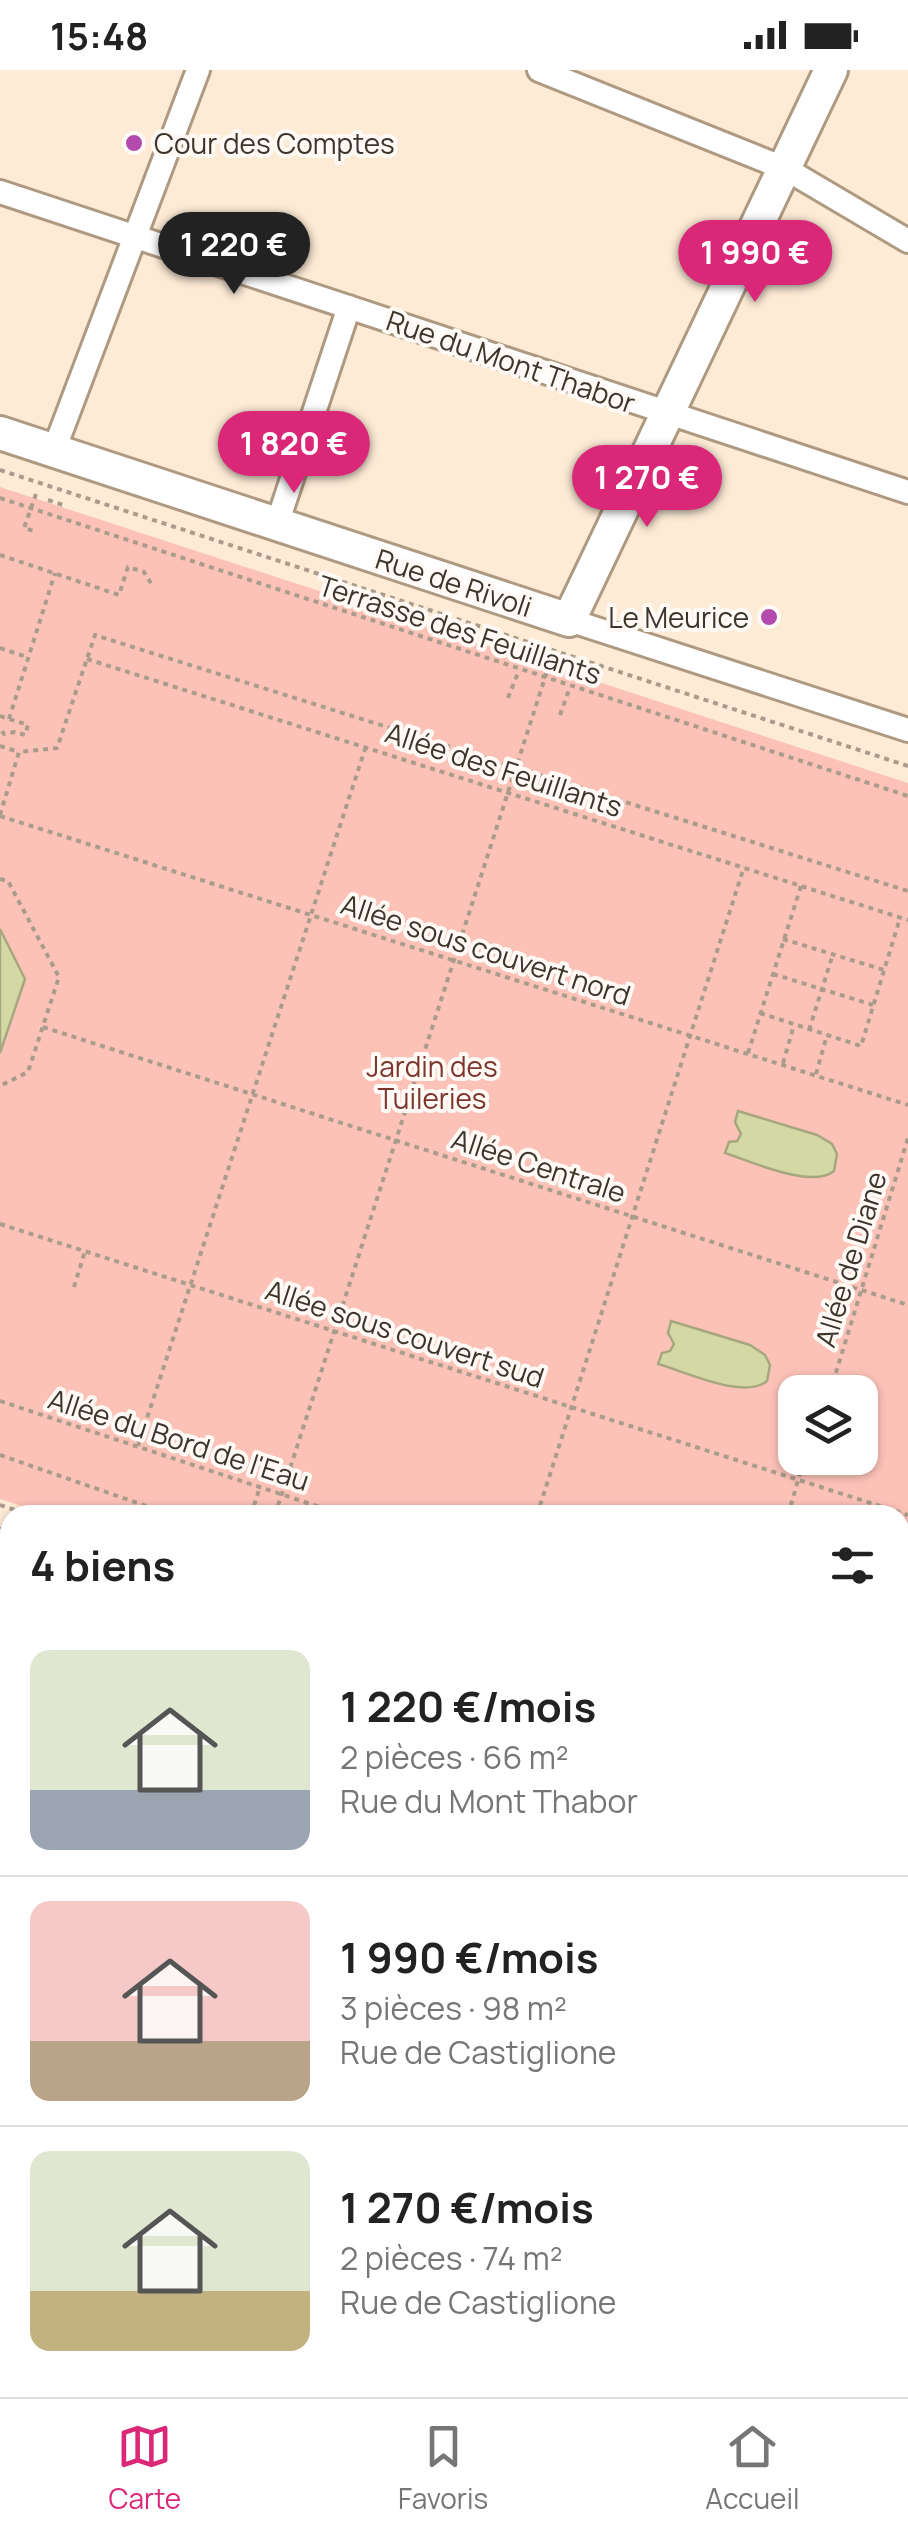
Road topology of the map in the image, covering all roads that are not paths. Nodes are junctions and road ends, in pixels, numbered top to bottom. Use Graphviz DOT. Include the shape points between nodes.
graph roads {
  1 [pos="198,70"];
  2 [pos="539,70"];
  3 [pos="831,70"];
  4 [pos="786,169"];
  5 [pos="0,192"];
  6 [pos="134,237"];
  7 [pos="908,241"];
  8 [pos="349,307"];
  9 [pos="668,413"];
  10 [pos="0,434"];
  11 [pos="54,450"];
  12 [pos="908,492"];
  13 [pos="277,524"];
  14 [pos="569,620"];
  15 [pos="908,730"];
  1 -- 6 [label="street"];
  2 -- 4 [label="street"];
  3 -- 4 [label="street"];
  4 -- 7 [label="street"];
  4 -- 9 [label="street"];
  5 -- 6 [label="street, Rue du Mont Thabor"];
  6 -- 8 [label="street, Rue du Mont Thabor"];
  6 -- 11 [label="street"];
  8 -- 9 [label="street, Rue du Mont Thabor"];
  8 -- 13 [label="street"];
  9 -- 12 [label="street, Rue du Mont Thabor"];
  9 -- 14 [label="street"];
  10 -- 11 [label="street, Rue de Rivoli"];
  11 -- 13 [label="street, Rue de Rivoli"];
  13 -- 14 [label="street, Rue de Rivoli"];
  14 -- 15 [label="street, Rue de Rivoli"];
}
